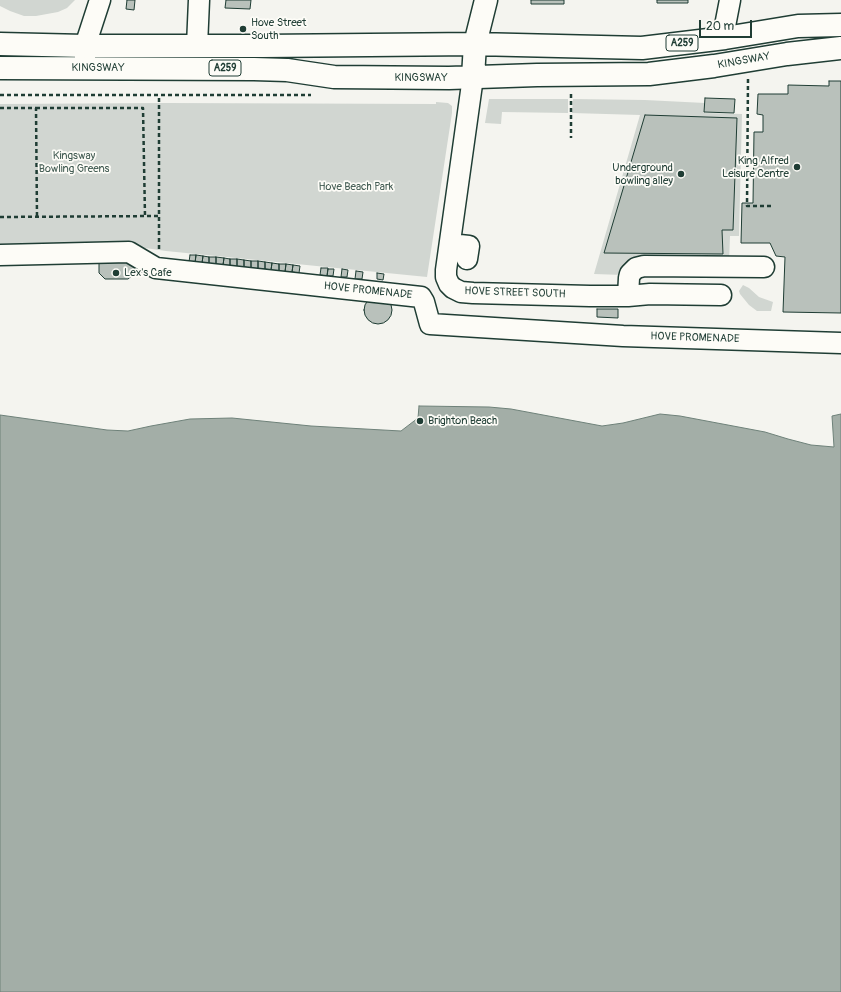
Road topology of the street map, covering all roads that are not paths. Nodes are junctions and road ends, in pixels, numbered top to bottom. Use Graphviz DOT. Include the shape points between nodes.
graph roads {
  1 [pos="100,0"];
  2 [pos="199,0"];
  3 [pos="486,0"];
  4 [pos="730,0"];
  5 [pos="841,25"];
  6 [pos="725,38"];
  7 [pos="0,44"];
  8 [pos="475,44"];
  9 [pos="85,46"];
  10 [pos="197,46"];
  11 [pos="841,48"];
  12 [pos="85,67"];
  13 [pos="0,68"];
  14 [pos="473,77"];
  15 [pos="450,244"];
  16 [pos="0,255"];
  17 [pos="467,259"];
  18 [pos="764,267"];
  19 [pos="628,296"];
  20 [pos="721,296"];
  21 [pos="841,343"];
  1 -- 9 [label="street"];
  2 -- 10 [label="street"];
  3 -- 8 [label="main road"];
  4 -- 6 [label="street"];
  5 -- 6 [label="main road, KINGSWAY / A259" via="798,26"];
  6 -- 8 [label="main road, KINGSWAY / A259" via="642,48"];
  7 -- 9 [label="main road, KINGSWAY / A259"];
  8 -- 10 [label="main road, KINGSWAY / A259"];
  8 -- 14 [label="main road"];
  9 -- 10 [label="main road, KINGSWAY / A259"];
  9 -- 12 [label="street"];
  11 -- 14 [label="main road, KINGSWAY / A259" via="649,74"];
  12 -- 13 [label="main road, KINGSWAY / A259"];
  12 -- 14 [label="main road, KINGSWAY / A259" via="287,70 334,77"];
  14 -- 15 [label="street, HOVE STREET SOUTH"];
  15 -- 17 [label="street" via="469,246"];
  15 -- 19 [label="street, HOVE STREET SOUTH" via="446,277 453,288 461,292"];
  16 -- 21 [label="street, HOVE PROMENADE" via="129,252 156,268 421,297 430,324 623,336"];
  18 -- 19 [label="street" via="644,266 636,268 630,274"];
  19 -- 20 [label="street, HOVE STREET SOUTH"];
}
